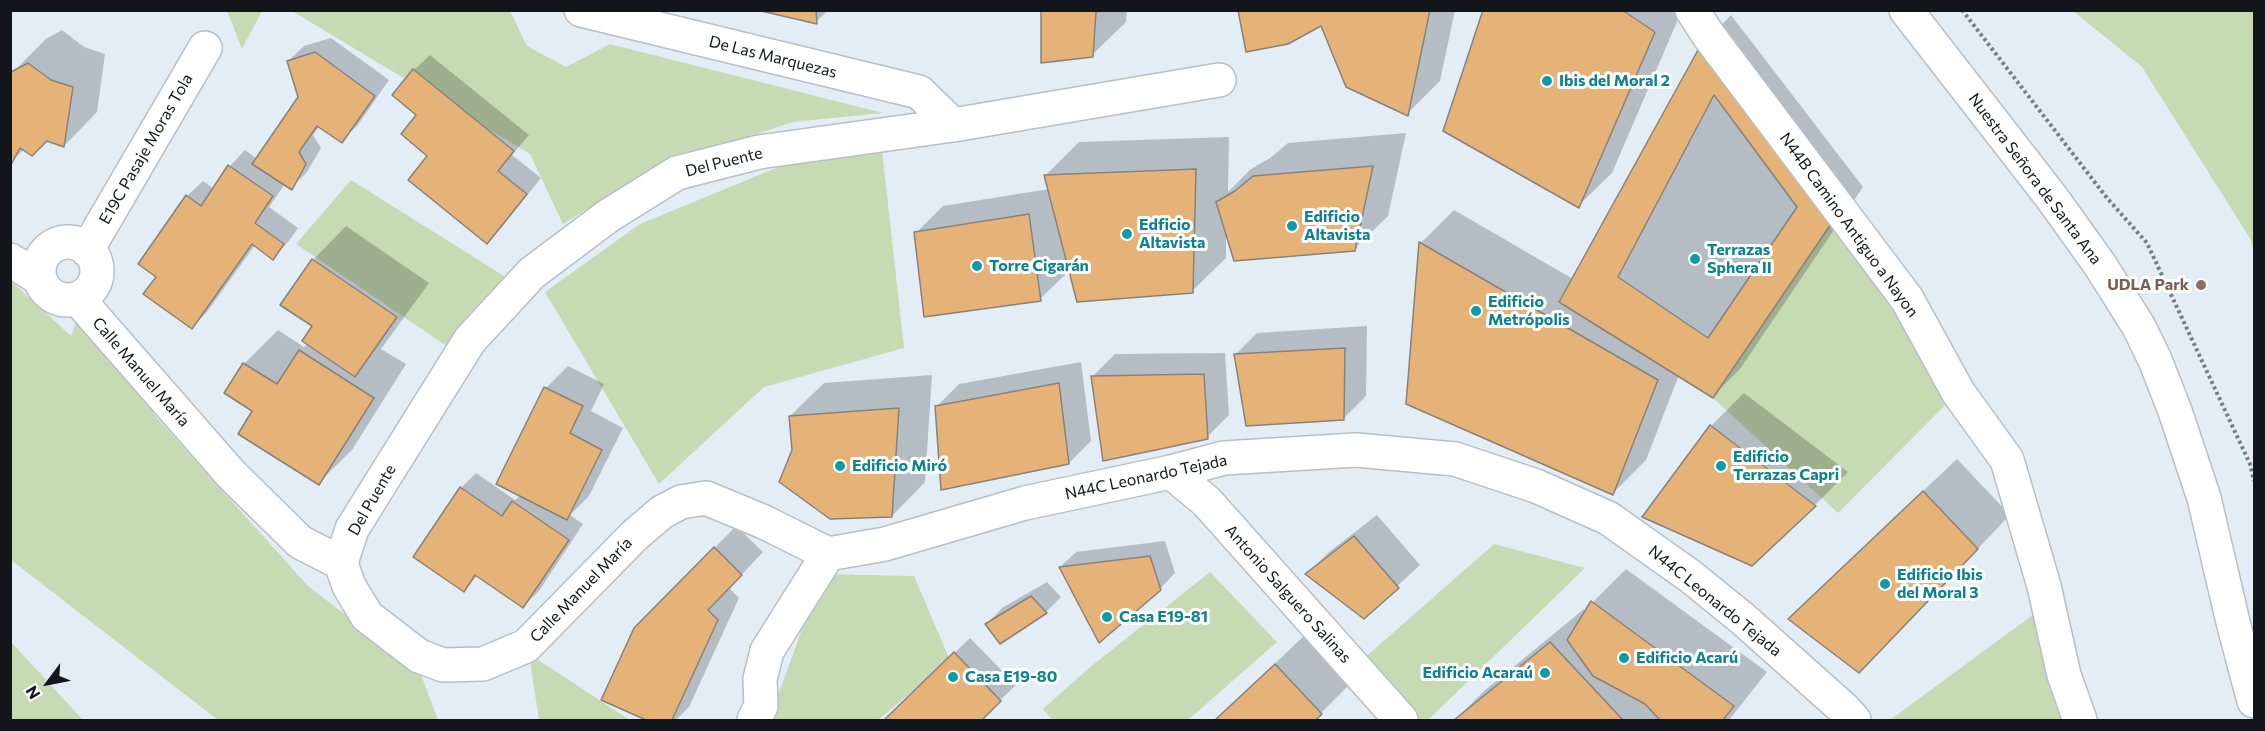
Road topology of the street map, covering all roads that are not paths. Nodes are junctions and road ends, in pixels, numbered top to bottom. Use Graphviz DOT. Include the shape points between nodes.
graph roads {
  1 [pos="581,10"];
  2 [pos="1692,10"];
  3 [pos="1906,10"];
  4 [pos="205,48"];
  5 [pos="1219,80"];
  6 [pos="953,125"];
  7 [pos="87,250"];
  8 [pos="10,260"];
  9 [pos="39,278"];
  10 [pos="78,299"];
  11 [pos="1171,472"];
  12 [pos="828,554"];
  13 [pos="341,563"];
  14 [pos="2254,701"];
  15 [pos="761,716"];
  16 [pos="1401,720"];
  17 [pos="1854,720"];
  18 [pos="2080,720"];
  1 -- 6 [label="street, De Las Marquezas" via="919,92"];
  2 -- 18 [label="street, N44B Camino Antiguo a Nayon" via="1906,299 1958,392 2007,460 2041,576 2064,675"];
  3 -- 14 [label="street, Nuestra Señora de Santa Ana" via="2052,198 2139,327 2175,411 2204,498"];
  4 -- 7 [label="street, E19C Pasaje Moras Tola"];
  5 -- 6 [label="street, Del Puente"];
  6 -- 13 [label="street, Del Puente" via="759,152 677,173 608,216 532,273 470,340 352,530"];
  7 -- 9 [label="street" via="76,243 52,246 43,255"];
  7 -- 10 [label="street" via="97,267 96,277 93,286"];
  8 -- 9 [label="street"];
  9 -- 10 [label="street" via="54,297"];
  10 -- 13 [label="street, Calle Manuel María" via="231,474 300,542"];
  11 -- 12 [label="street, N44C Leonardo Tejada" via="1025,503 885,544"];
  11 -- 16 [label="street, Antonio Salguero Salinas" via="1207,502"];
  11 -- 17 [label="street, N44C Leonardo Tejada" via="1224,458 1356,450 1455,459 1536,486 1608,518 1690,576"];
  12 -- 13 [label="street, Calle Manuel María" via="705,498 681,502 635,535 526,646 483,664 443,665 419,656 367,616"];
  12 -- 15 [label="street" via="766,651 760,679"];
}
